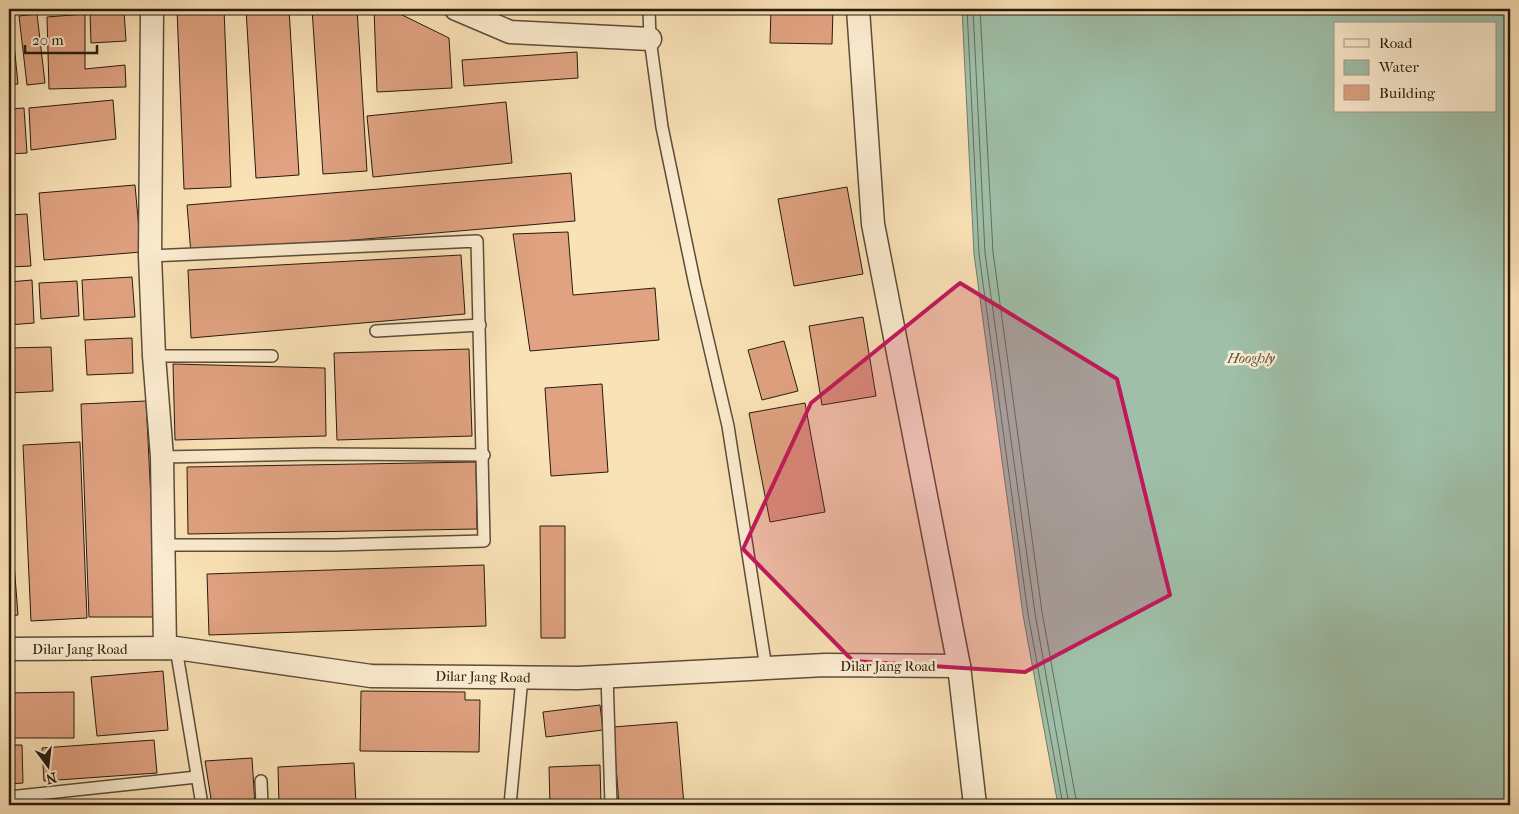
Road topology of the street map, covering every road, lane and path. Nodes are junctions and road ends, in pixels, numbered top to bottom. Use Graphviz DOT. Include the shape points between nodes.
graph roads {
  1 [pos="152,9"];
  2 [pos="456,9"];
  3 [pos="649,9"];
  4 [pos="858,9"];
  5 [pos="650,39"];
  6 [pos="150,256"];
  7 [pos="480,325"];
  8 [pos="376,331"];
  9 [pos="154,356"];
  10 [pos="272,356"];
  11 [pos="484,455"];
  12 [pos="162,457"];
  13 [pos="163,545"];
  14 [pos="170,648"];
  15 [pos="9,649"];
  16 [pos="959,666"];
  17 [pos="766,668"];
  18 [pos="607,675"];
  19 [pos="522,678"];
  20 [pos="197,777"];
  21 [pos="261,781"];
  22 [pos="9,797"];
  23 [pos="202,805"];
  24 [pos="262,805"];
  25 [pos="510,805"];
  26 [pos="611,805"];
  27 [pos="975,805"];
  1 -- 6 [label="street"];
  2 -- 5 [label="street" via="510,32"];
  3 -- 5 [label="lane"];
  4 -- 16 [label="street" via="873,224"];
  5 -- 17 [label="lane" via="662,127 728,426"];
  6 -- 7 [label="lane" via="477,241"];
  6 -- 9 [label="street"];
  7 -- 8 [label="lane"];
  7 -- 11 [label="lane"];
  9 -- 10 [label="lane"];
  9 -- 12 [label="street"];
  11 -- 12 [label="lane"];
  11 -- 13 [label="lane" via="484,541"];
  12 -- 13 [label="street"];
  13 -- 14 [label="street"];
  14 -- 15 [label="street, Dilar Jang Road"];
  14 -- 19 [label="street, Dilar Jang Road" via="372,676"];
  14 -- 20 [label="lane"];
  16 -- 17 [label="street, Dilar Jang Road"];
  16 -- 27 [label="street"];
  17 -- 18 [label="street, Dilar Jang Road"];
  18 -- 19 [label="street, Dilar Jang Road"];
  18 -- 26 [label="lane"];
  19 -- 25 [label="lane"];
  20 -- 22 [label="lane"];
  20 -- 23 [label="lane"];
  21 -- 24 [label="lane"];
}
